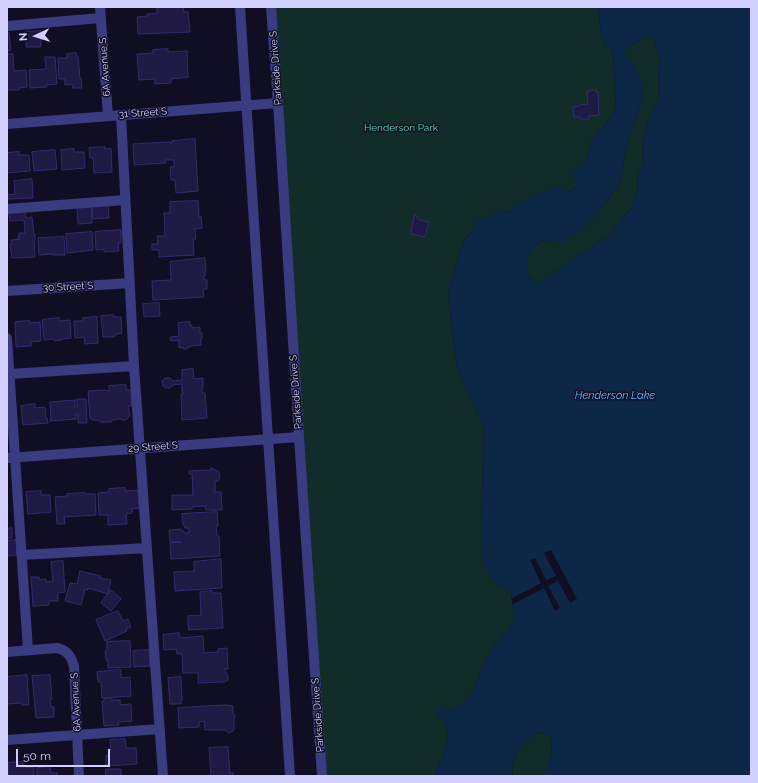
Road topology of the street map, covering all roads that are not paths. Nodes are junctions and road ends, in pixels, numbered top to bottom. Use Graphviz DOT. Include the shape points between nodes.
graph roads {
  1 [pos="100,7"];
  2 [pos="240,7"];
  3 [pos="271,7"];
  4 [pos="101,18"];
  5 [pos="7,26"];
  6 [pos="278,103"];
  7 [pos="246,106"];
  8 [pos="121,115"];
  9 [pos="108,116"];
  10 [pos="7,124"];
  11 [pos="125,200"];
  12 [pos="7,209"];
  13 [pos="130,284"];
  14 [pos="7,291"];
  15 [pos="7,338"];
  16 [pos="134,366"];
  17 [pos="10,374"];
  18 [pos="299,437"];
  19 [pos="268,439"];
  20 [pos="140,448"];
  21 [pos="11,458"];
  22 [pos="147,548"];
  23 [pos="22,555"];
  24 [pos="28,650"];
  25 [pos="7,652"];
  26 [pos="160,729"];
  27 [pos="78,735"];
  28 [pos="7,740"];
  29 [pos="79,776"];
  30 [pos="163,776"];
  31 [pos="290,776"];
  32 [pos="322,776"];
  1 -- 4 [label="street, 6A Avenue S"];
  2 -- 7 [label="street"];
  3 -- 6 [label="street, Parkside Drive S"];
  4 -- 5 [label="street"];
  4 -- 9 [label="street, 6A Avenue S"];
  6 -- 7 [label="street, 31 Street S"];
  6 -- 18 [label="street, Parkside Drive S"];
  7 -- 8 [label="street, 31 Street S"];
  7 -- 19 [label="street"];
  8 -- 9 [label="street, 31 Street S"];
  8 -- 11 [label="street"];
  9 -- 10 [label="street, 31 Street S"];
  11 -- 12 [label="street"];
  11 -- 13 [label="street"];
  13 -- 14 [label="street, 30 Street S"];
  13 -- 16 [label="street"];
  15 -- 17 [label="street"];
  16 -- 17 [label="street"];
  16 -- 20 [label="street"];
  17 -- 21 [label="street"];
  18 -- 19 [label="street, 29 Street S"];
  18 -- 32 [label="street, Parkside Drive S"];
  19 -- 20 [label="street, 29 Street S"];
  19 -- 31 [label="street"];
  20 -- 21 [label="street, 29 Street S"];
  20 -- 22 [label="street"];
  21 -- 23 [label="street"];
  22 -- 23 [label="street"];
  22 -- 26 [label="street"];
  23 -- 24 [label="street"];
  24 -- 25 [label="street"];
  24 -- 27 [label="street, 6A Avenue S" via="57,648 68,653 71,658 74,666"];
  26 -- 27 [label="street"];
  26 -- 30 [label="street"];
  27 -- 28 [label="street"];
  27 -- 29 [label="street, 6A Avenue S"];
}
